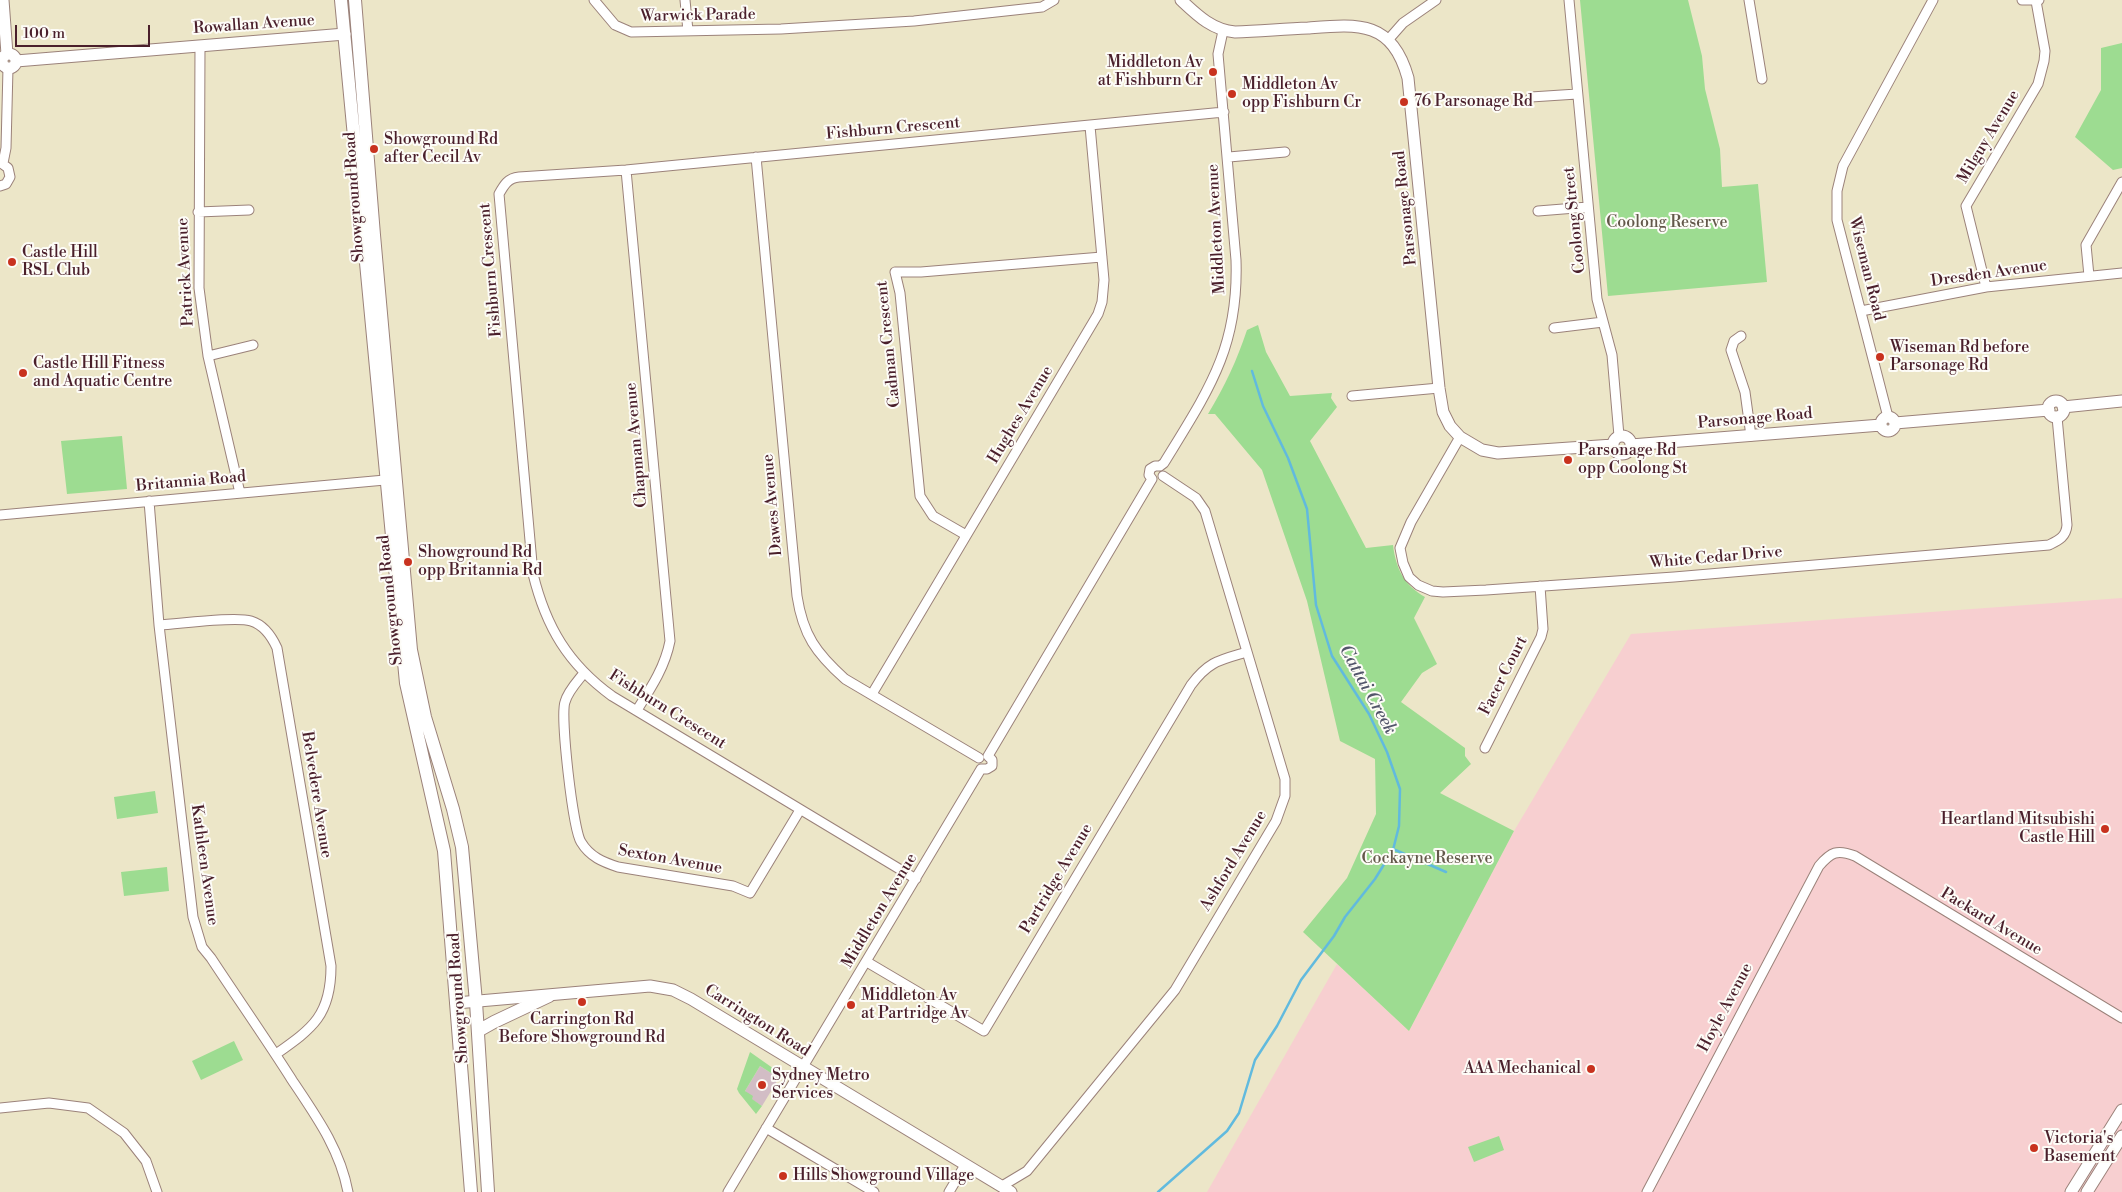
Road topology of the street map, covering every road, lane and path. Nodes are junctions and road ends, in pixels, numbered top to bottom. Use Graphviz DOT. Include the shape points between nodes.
graph roads {
  1 [pos="3,0"];
  2 [pos="342,0"];
  3 [pos="355,0"];
  4 [pos="594,0"];
  5 [pos="685,0"];
  6 [pos="1054,0"];
  7 [pos="1181,0"];
  8 [pos="1436,0"];
  9 [pos="1569,0"];
  10 [pos="1748,0"];
  11 [pos="1933,0"];
  12 [pos="2022,0"];
  13 [pos="2037,0"];
  14 [pos="1019,4"];
  15 [pos="688,31"];
  16 [pos="1223,31"];
  17 [pos="359,33"];
  18 [pos="345,34"];
  19 [pos="1388,40"];
  20 [pos="200,46"];
  21 [pos="10,61"];
  22 [pos="1762,79"];
  23 [pos="1577,94"];
  24 [pos="1531,97"];
  25 [pos="1224,112"];
  26 [pos="1090,126"];
  27 [pos="1285,152"];
  28 [pos="1228,156"];
  29 [pos="756,157"];
  30 [pos="1,163"];
  31 [pos="626,170"];
  32 [pos="2122,182"];
  33 [pos="0,186"];
  34 [pos="1588,207"];
  35 [pos="249,210"];
  36 [pos="198,212"];
  37 [pos="1538,212"];
  38 [pos="1102,256"];
  39 [pos="2122,273"];
  40 [pos="2089,276"];
  41 [pos="1986,287"];
  42 [pos="1861,312"];
  43 [pos="1604,322"];
  44 [pos="1554,328"];
  45 [pos="1741,336"];
  46 [pos="253,345"];
  47 [pos="208,356"];
  48 [pos="1439,388"];
  49 [pos="1352,396"];
  50 [pos="2122,401"];
  51 [pos="2056,411"];
  52 [pos="1888,422"];
  53 [pos="1751,436"];
  54 [pos="1460,437"];
  55 [pos="1616,440"];
  56 [pos="1160,466"];
  57 [pos="1163,476"];
  58 [pos="1152,479"];
  59 [pos="385,480"];
  60 [pos="240,493"];
  61 [pos="148,501"];
  62 [pos="0,515"];
  63 [pos="966,535"];
  64 [pos="1540,586"];
  65 [pos="159,625"];
  66 [pos="1247,652"];
  67 [pos="584,673"];
  68 [pos="872,694"];
  69 [pos="637,710"];
  70 [pos="1485,748"];
  71 [pos="984,757"];
  72 [pos="800,810"];
  73 [pos="1844,852"];
  74 [pos="916,879"];
  75 [pos="867,962"];
  76 [pos="549,996"];
  77 [pos="476,1002"];
  78 [pos="456,1003"];
  79 [pos="2122,1018"];
  80 [pos="478,1031"];
  81 [pos="276,1054"];
  82 [pos="803,1068"];
  83 [pos="0,1108"];
  84 [pos="2122,1110"];
  85 [pos="766,1128"];
  86 [pos="2109,1131"];
  87 [pos="2121,1137"];
  88 [pos="965,1165"];
  89 [pos="1007,1189"];
  90 [pos="157,1192"];
  91 [pos="348,1192"];
  92 [pos="471,1192"];
  93 [pos="488,1192"];
  94 [pos="728,1192"];
  95 [pos="874,1192"];
  96 [pos="949,1192"];
  97 [pos="1647,1192"];
  98 [pos="2071,1192"];
  99 [pos="2087,1192"];
  1 -- 21 [label="street"];
  2 -- 18 [label="main road, Showground Road"];
  3 -- 17 [label="main road, Showground Road"];
  4 -- 15 [label="street, Warwick Parade" via="615,25 624,30"];
  5 -- 15 [label="street"];
  6 -- 14 [label="street, Warwick Parade" via="1042,7"];
  7 -- 16 [label="street, Parsonage Road" via="1201,19"];
  8 -- 19 [label="street" via="1403,23"];
  9 -- 23 [label="street, Coolong Street"];
  10 -- 22 [label="street"];
  11 -- 42 [label="street, Wiseman Road" via="1840,175 1837,220"];
  12 -- 13 [label="street"];
  13 -- 41 [label="street, Milguy Avenue" via="2045,51 2038,84 1966,206"];
  14 -- 15 [label="street, Warwick Parade" via="914,21"];
  16 -- 19 [label="street, Parsonage Road" via="1352,25 1372,30"];
  16 -- 25 [label="street, Middleton Avenue" via="1218,54"];
  17 -- 18 [label="main road"];
  17 -- 77 [label="main road, Showground Road" via="411,650 423,708 462,847"];
  18 -- 20 [label="street, Rowallan Avenue"];
  18 -- 59 [label="main road, Showground Road"];
  19 -- 48 [label="street, Parsonage Road" via="1398,52 1408,78"];
  20 -- 21 [label="street, Rowallan Avenue"];
  20 -- 36 [label="street, Patrick Avenue"];
  21 -- 30 [label="street" via="6,148"];
  23 -- 24 [label="street"];
  23 -- 34 [label="street, Coolong Street"];
  25 -- 26 [label="street, Fishburn Crescent"];
  25 -- 28 [label="street, Middleton Avenue"];
  26 -- 29 [label="street, Fishburn Crescent"];
  26 -- 38 [label="street, Hughes Avenue"];
  27 -- 28 [label="street"];
  28 -- 56 [label="street, Middleton Avenue" via="1237,285 1229,338 1208,390"];
  29 -- 31 [label="street, Fishburn Crescent"];
  29 -- 68 [label="street, Dawes Avenue" via="801,621 828,663 845,679"];
  30 -- 33 [label="street" via="8,168 10,176 6,184"];
  31 -- 67 [label="street, Fishburn Crescent" via="512,178 499,194 533,574 546,618"];
  31 -- 69 [label="street, Chapman Avenue" via="670,641 661,671"];
  32 -- 40 [label="street" via="2086,245"];
  34 -- 37 [label="street"];
  34 -- 43 [label="street, Coolong Street" via="1597,299"];
  35 -- 36 [label="street"];
  36 -- 47 [label="street, Patrick Avenue" via="198,288"];
  38 -- 63 [label="street, Hughes Avenue" via="1103,292 1098,314"];
  38 -- 63 [label="street, Cadman Crescent" via="895,272 900,292 920,496 933,516"];
  39 -- 40 [label="street, Dresden Avenue"];
  40 -- 41 [label="street, Dresden Avenue"];
  41 -- 42 [label="street, Dresden Avenue"];
  42 -- 52 [label="street, Wiseman Road"];
  43 -- 44 [label="street"];
  43 -- 55 [label="street, Coolong Street" via="1612,355"];
  45 -- 53 [label="street" via="1734,341 1731,350 1744,392"];
  46 -- 47 [label="street"];
  47 -- 60 [label="street, Patrick Avenue"];
  48 -- 49 [label="street"];
  48 -- 54 [label="street, Parsonage Road" via="1443,412"];
  50 -- 51 [label="street, Parsonage Road"];
  51 -- 52 [label="street, Parsonage Road"];
  51 -- 64 [label="street, White Cedar Drive" via="2067,525 2062,538 2049,545"];
  52 -- 53 [label="street, Parsonage Road"];
  53 -- 55 [label="street, Parsonage Road" via="1631,445 1627,438"];
  54 -- 55 [label="street, Parsonage Road" via="1482,450 1498,453"];
  54 -- 64 [label="street, White Cedar Drive" via="1411,522 1400,548 1409,577 1424,588 1443,592"];
  56 -- 57 [label="street"];
  56 -- 58 [label="street" via="1150,469"];
  57 -- 58 [label="street" via="1158,480"];
  57 -- 66 [label="street, Ashford Avenue" via="1196,498 1205,511"];
  58 -- 71 [label="street"];
  59 -- 60 [label="street, Britannia Road"];
  59 -- 78 [label="main road, Showground Road" via="406,683 444,851"];
  60 -- 61 [label="street, Britannia Road"];
  61 -- 62 [label="street, Britannia Road"];
  61 -- 65 [label="street, Kathleen Avenue"];
  63 -- 68 [label="street, Hughes Avenue"];
  64 -- 70 [label="street, Facer Court" via="1541,637"];
  65 -- 81 [label="street, Kathleen Avenue" via="193,917 202,947"];
  65 -- 81 [label="street, Belvedere Avenue" via="242,619 266,630 277,648 331,978 326,1005 318,1020 306,1033"];
  66 -- 75 [label="street, Partridge Avenue" via="1215,662 1191,685 984,1031"];
  66 -- 89 [label="street, Ashford Avenue" via="1285,780 1282,809 1175,990 1027,1170"];
  67 -- 69 [label="street, Fishburn Crescent" via="612,696"];
  67 -- 72 [label="street, Sexton Avenue" via="564,702 564,720 580,841 601,862 733,886 750,893"];
  68 -- 71 [label="street, Dawes Avenue"];
  69 -- 72 [label="street, Fishburn Crescent"];
  71 -- 74 [label="street, Middleton Avenue" via="978,764 982,769"];
  72 -- 74 [label="street, Fishburn Crescent"];
  73 -- 79 [label="street, Packard Avenue"];
  73 -- 97 [label="street, Hoyle Avenue" via="1834,853 1819,866"];
  74 -- 75 [label="street, Middleton Avenue"];
  75 -- 82 [label="street, Middleton Avenue"];
  76 -- 77 [label="street, Carrington Road"];
  76 -- 80 [label="main road"];
  76 -- 82 [label="street, Carrington Road" via="650,986 673,990"];
  77 -- 78 [label="street, Carrington Road"];
  77 -- 80 [label="main road, Showground Road"];
  78 -- 92 [label="main road, Showground Road"];
  80 -- 93 [label="main road, Showground Road"];
  81 -- 91 [label="street, Kathleen Avenue" via="333,1143"];
  82 -- 85 [label="street, Middleton Avenue"];
  82 -- 88 [label="street, Carrington Road"];
  83 -- 90 [label="street" via="49,1102 88,1108 124,1133 146,1161"];
  84 -- 86 [label="street"];
  85 -- 94 [label="street, Middleton Avenue"];
  85 -- 95 [label="street"];
  86 -- 87 [label="street"];
  86 -- 98 [label="street"];
  87 -- 99 [label="street"];
  88 -- 89 [label="street, Carrington Road"];
  88 -- 96 [label="street"];
}
